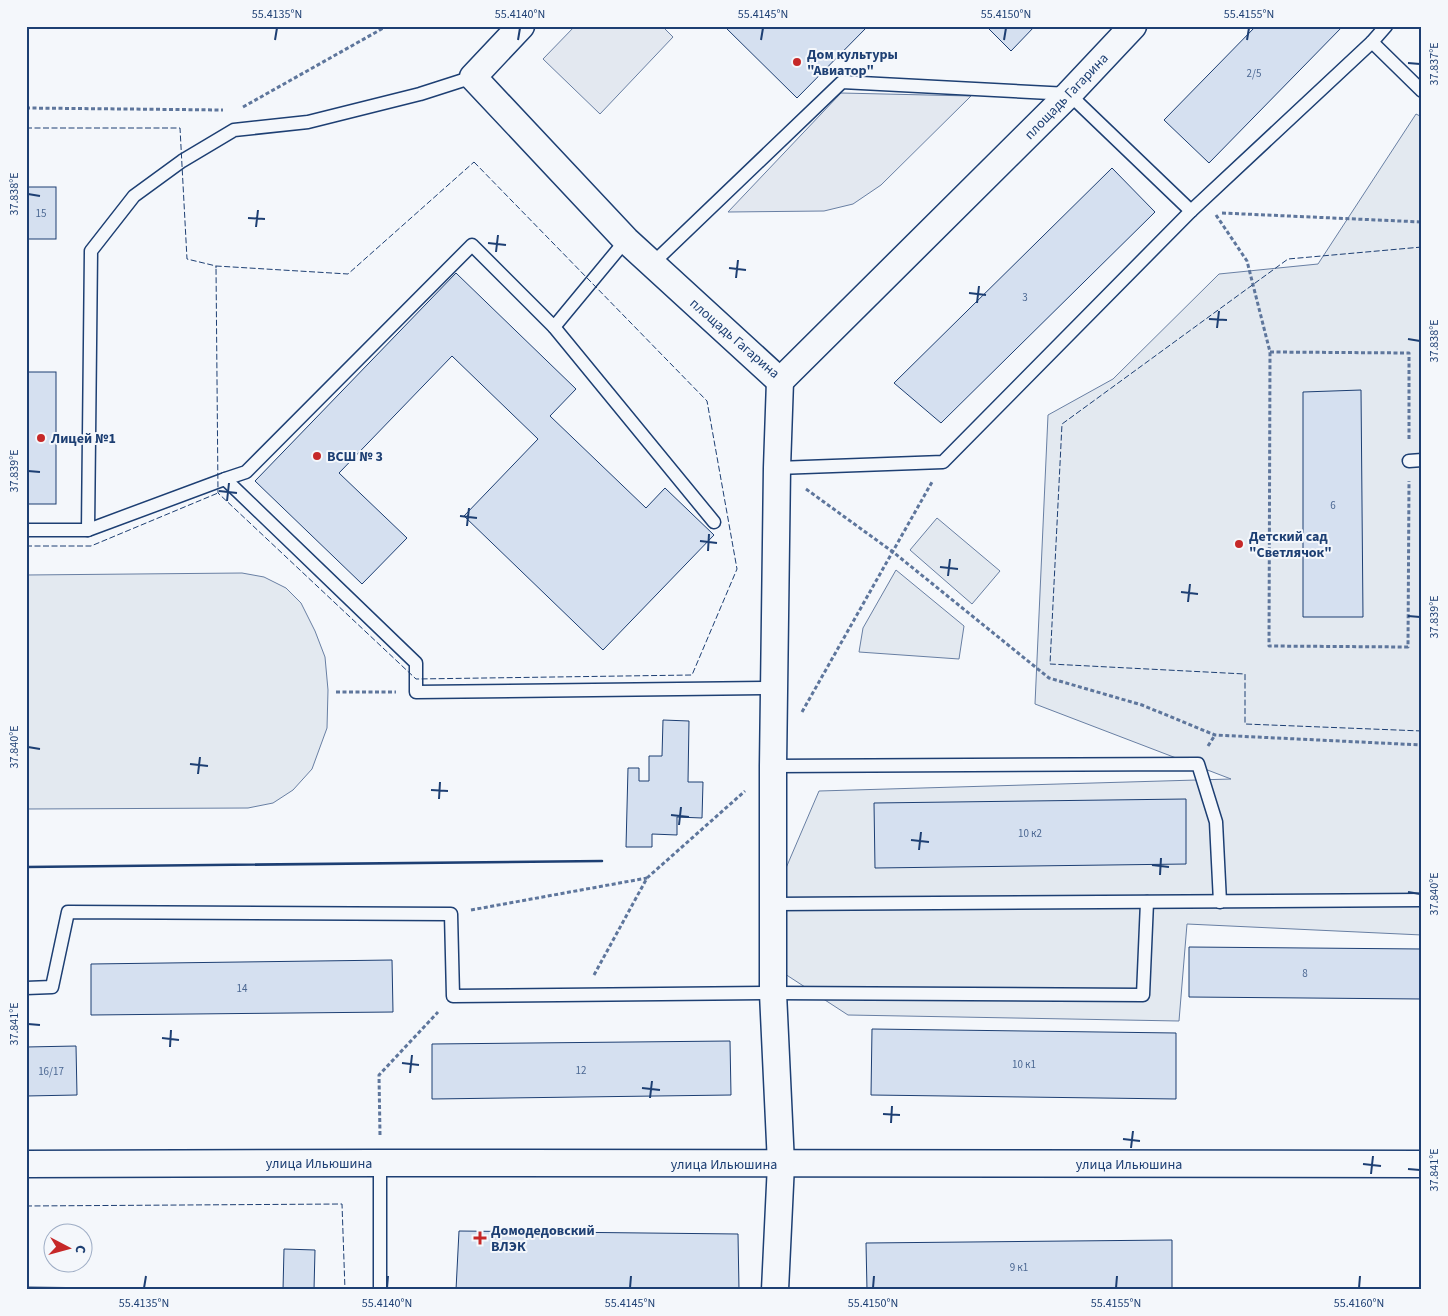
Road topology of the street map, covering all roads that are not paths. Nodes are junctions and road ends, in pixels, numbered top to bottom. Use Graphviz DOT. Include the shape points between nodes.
graph roads {
  1 [pos="522,26"];
  2 [pos="1133,26"];
  3 [pos="1386,26"];
  4 [pos="1372,42"];
  5 [pos="473,77"];
  6 [pos="1422,91"];
  7 [pos="1069,94"];
  8 [pos="1191,211"];
  9 [pos="626,240"];
  10 [pos="652,264"];
  11 [pos="554,327"];
  12 [pos="780,381"];
  13 [pos="1422,460"];
  14 [pos="1409,461"];
  15 [pos="777,468"];
  16 [pos="226,479"];
  17 [pos="714,522"];
  18 [pos="26,530"];
  19 [pos="88,530"];
  20 [pos="774,688"];
  21 [pos="773,766"];
  22 [pos="1422,900"];
  23 [pos="1147,902"];
  24 [pos="1220,902"];
  25 [pos="773,904"];
  26 [pos="26,988"];
  27 [pos="774,993"];
  28 [pos="380,1163"];
  29 [pos="26,1164"];
  30 [pos="781,1164"];
  31 [pos="1422,1164"];
  32 [pos="380,1290"];
  33 [pos="775,1290"];
  1 -- 5 [label="street"];
  2 -- 7 [label="street, площадь Гагарина"];
  3 -- 4 [label="lane"];
  4 -- 6 [label="lane"];
  4 -- 8 [label="lane"];
  5 -- 9 [label="street, площадь Гагарина"];
  5 -- 19 [label="lane" via="308,122 234,130 182,161 134,196 91,251"];
  7 -- 8 [label="lane"];
  7 -- 10 [label="lane" via="842,82"];
  7 -- 12 [label="street, площадь Гагарина"];
  8 -- 15 [label="lane" via="943,462"];
  9 -- 10 [label="street, площадь Гагарина"];
  9 -- 11 [label="lane"];
  10 -- 12 [label="street, площадь Гагарина"];
  11 -- 16 [label="lane" via="472,245 246,472"];
  11 -- 17 [label="lane"];
  12 -- 15 [label="street"];
  13 -- 14 [label="lane"];
  15 -- 20 [label="street"];
  16 -- 19 [label="lane"];
  16 -- 20 [label="lane" via="416,663 416,692"];
  18 -- 19 [label="lane"];
  20 -- 21 [label="street"];
  21 -- 24 [label="lane" via="1198,764 1216,822"];
  21 -- 25 [label="street"];
  22 -- 24 [label="lane"];
  23 -- 24 [label="lane"];
  23 -- 25 [label="lane"];
  23 -- 27 [label="lane" via="1143,995"];
  25 -- 27 [label="street"];
  26 -- 27 [label="lane" via="52,987 68,912 451,914 453,996"];
  27 -- 30 [label="street"];
  28 -- 29 [label="street, улица Ильюшина"];
  28 -- 30 [label="street, улица Ильюшина"];
  28 -- 32 [label="lane"];
  30 -- 31 [label="street, улица Ильюшина"];
  30 -- 33 [label="street"];
}
